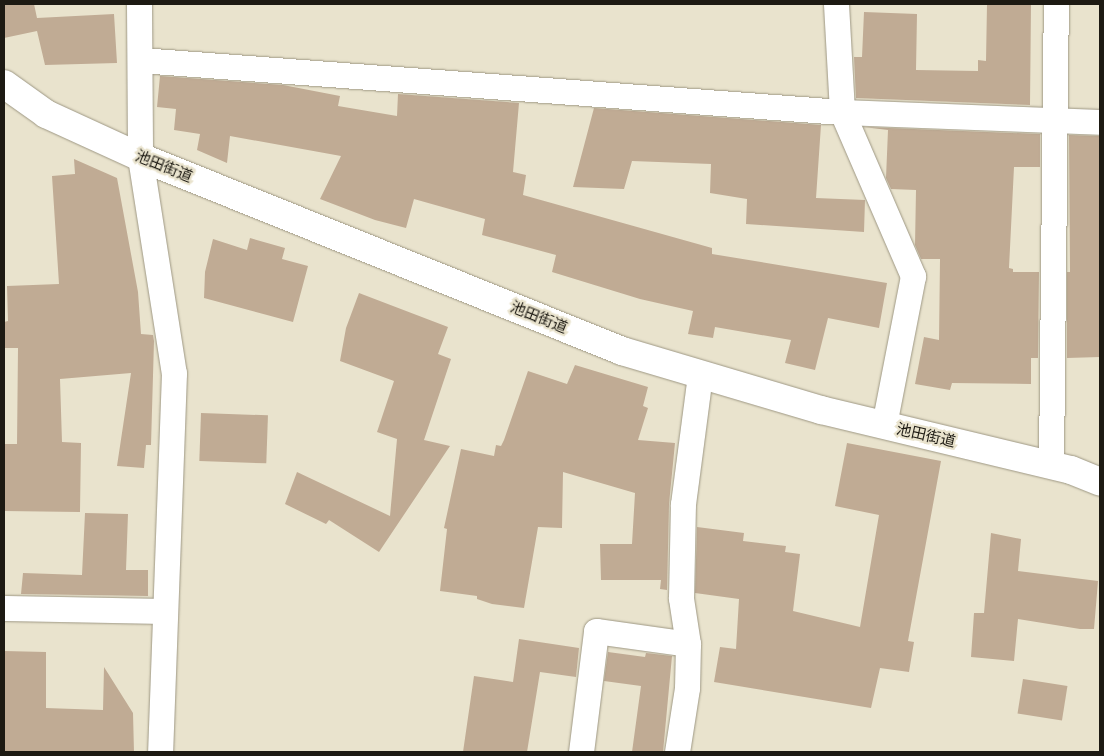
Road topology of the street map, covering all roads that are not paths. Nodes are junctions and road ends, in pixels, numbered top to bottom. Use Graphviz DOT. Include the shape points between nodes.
graph roads {
  1 [pos="139,4"];
  2 [pos="836,4"];
  3 [pos="1056,4"];
  4 [pos="140,60"];
  5 [pos="4,84"];
  6 [pos="842,112"];
  7 [pos="1055,120"];
  8 [pos="1100,122"];
  9 [pos="140,157"];
  10 [pos="700,374"];
  11 [pos="884,425"];
  12 [pos="1050,465"];
  13 [pos="1100,482"];
  14 [pos="4,608"];
  15 [pos="165,610"];
  16 [pos="688,644"];
  17 [pos="160,752"];
  18 [pos="581,752"];
  19 [pos="677,752"];
  1 -- 4 [label="street"];
  2 -- 6 [label="street"];
  3 -- 7 [label="street"];
  4 -- 6 [label="street"];
  4 -- 9 [label="street"];
  5 -- 9 [label="street, 池田街道" via="46,114"];
  6 -- 7 [label="street"];
  6 -- 11 [label="street" via="913,276"];
  7 -- 8 [label="street"];
  7 -- 12 [label="street"];
  9 -- 10 [label="street, 池田街道" via="622,351"];
  9 -- 15 [label="street" via="174,373"];
  10 -- 11 [label="street, 池田街道"];
  10 -- 16 [label="street" via="683,504 681,598"];
  11 -- 12 [label="street, 池田街道"];
  12 -- 13 [label="street, 池田街道"];
  14 -- 15 [label="street"];
  15 -- 17 [label="street"];
  16 -- 18 [label="street" via="596,631"];
  16 -- 19 [label="street" via="687,688"];
}
